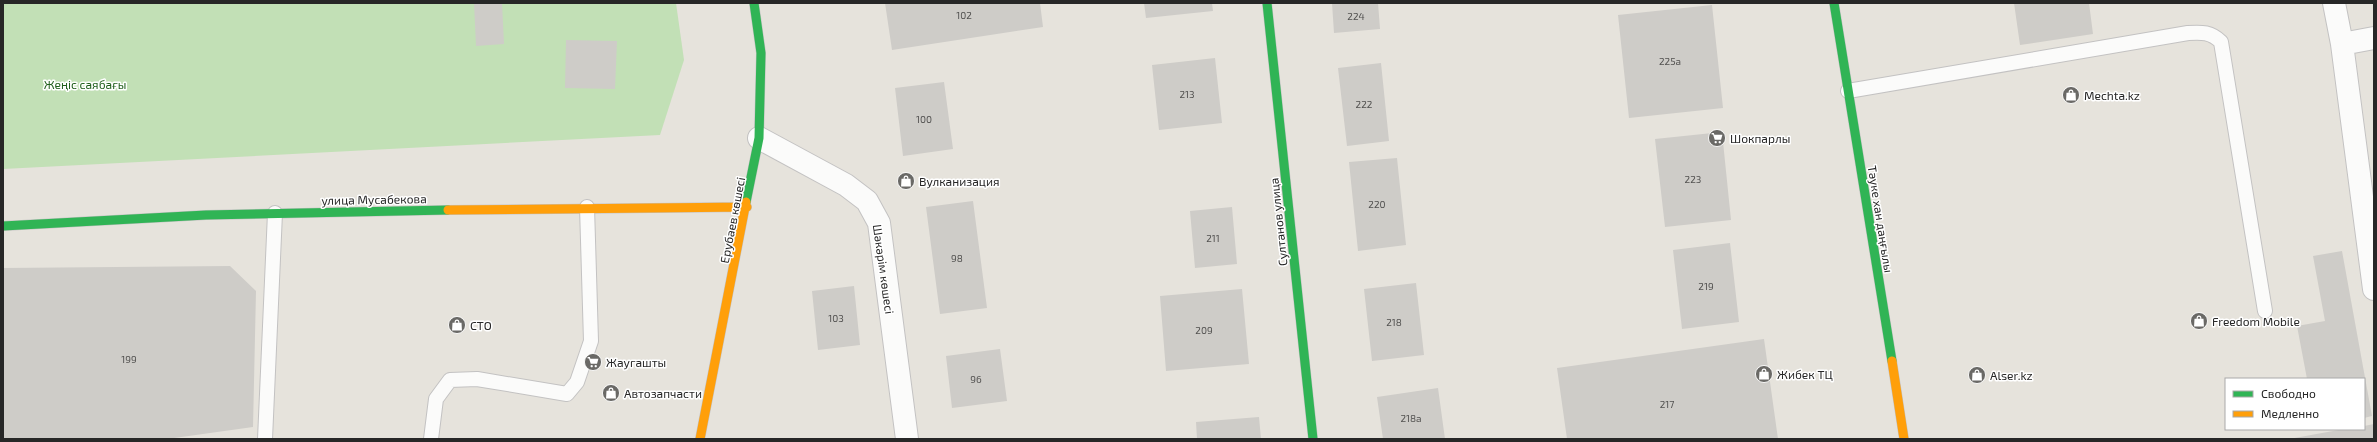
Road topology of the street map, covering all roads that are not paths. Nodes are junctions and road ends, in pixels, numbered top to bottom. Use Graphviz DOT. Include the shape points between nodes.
graph roads {
  1 [pos="754,3"];
  2 [pos="1267,3"];
  3 [pos="1834,3"];
  4 [pos="2334,3"];
  5 [pos="2374,38"];
  6 [pos="2342,44"];
  7 [pos="1848,91"];
  8 [pos="759,138"];
  9 [pos="586,207"];
  10 [pos="747,207"];
  11 [pos="275,213"];
  12 [pos="3,226"];
  13 [pos="2374,289"];
  14 [pos="2265,311"];
  15 [pos="265,439"];
  16 [pos="431,439"];
  17 [pos="700,439"];
  18 [pos="907,439"];
  19 [pos="1313,439"];
  20 [pos="1904,439"];
  1 -- 8 [label="street, Ерубаев көшесі" via="761,53"];
  2 -- 19 [label="street, Султанов улица"];
  3 -- 7 [label="street, Тәуке хан даңғылы"];
  4 -- 6 [label="street"];
  5 -- 6 [label="street"];
  6 -- 13 [label="street"];
  7 -- 14 [label="lane" via="2188,33 2204,32 2214,35 2221,42"];
  7 -- 20 [label="street, Тәуке хан даңғылы"];
  8 -- 10 [label="street, Ерубаев көшесі"];
  8 -- 18 [label="street, Шәкәрім көшесі" via="846,185 867,201 879,223"];
  9 -- 10 [label="street, улица Мусабекова"];
  9 -- 11 [label="street, улица Мусабекова"];
  9 -- 16 [label="lane" via="591,341 576,382 567,394 477,379 450,380 436,399"];
  10 -- 17 [label="street, Ерубаев көшесі"];
  11 -- 12 [label="street, улица Мусабекова"];
  11 -- 15 [label="lane"];
}
